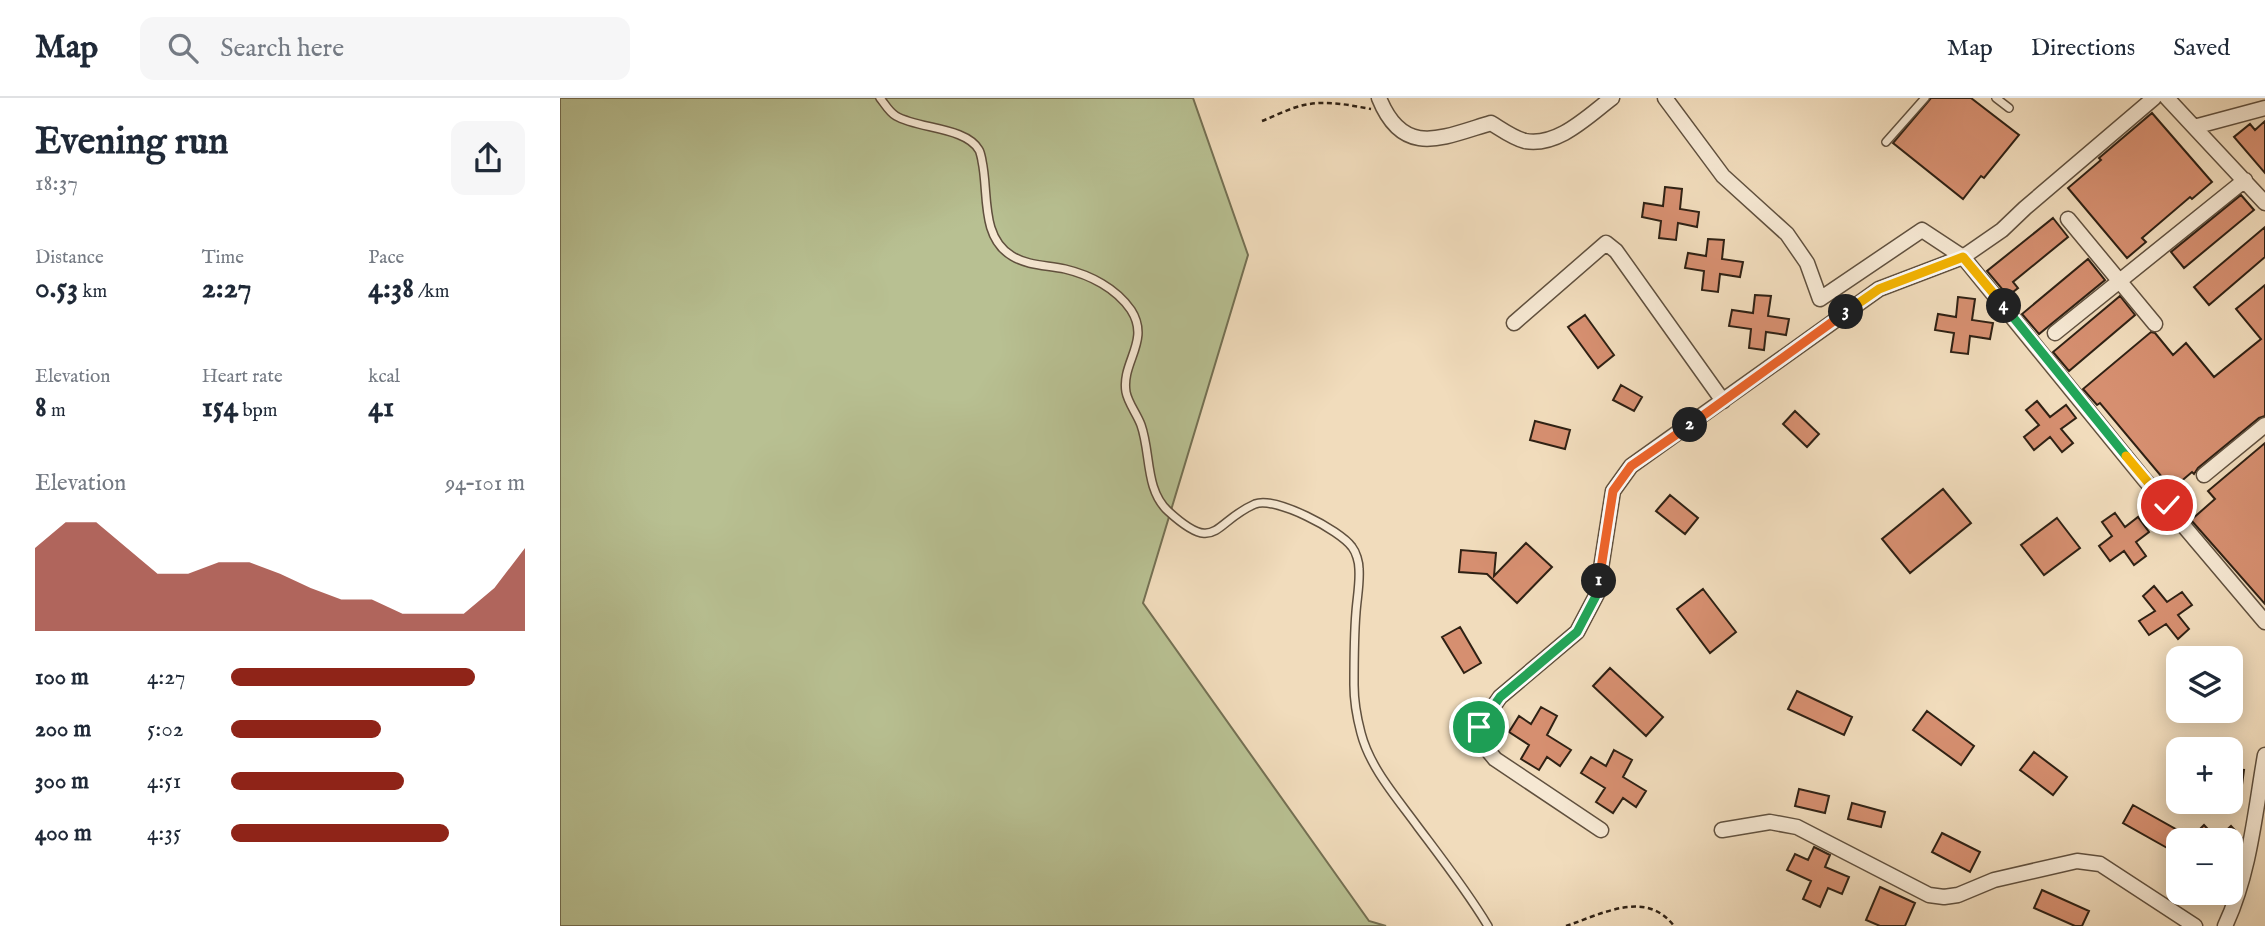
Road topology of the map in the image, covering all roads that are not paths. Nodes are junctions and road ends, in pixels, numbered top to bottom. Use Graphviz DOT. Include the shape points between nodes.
graph roads {
  1 [pos="880,98"];
  2 [pos="1612,98"];
  3 [pos="1665,98"];
  4 [pos="1925,98"];
  5 [pos="1996,98"];
  6 [pos="2154,98"];
  7 [pos="2167,98"];
  8 [pos="1382,105"];
  9 [pos="2008,108"];
  10 [pos="2265,108"];
  11 [pos="2194,127"];
  12 [pos="1886,142"];
  13 [pos="2245,180"];
  14 [pos="2265,203"];
  15 [pos="2068,219"];
  16 [pos="1963,257"];
  17 [pos="2120,282"];
  18 [pos="1514,323"];
  19 [pos="2155,324"];
  20 [pos="2055,333"];
  21 [pos="1723,401"];
  22 [pos="2265,425"];
  23 [pos="2204,475"];
  24 [pos="2265,622"];
  25 [pos="2265,755"];
  26 [pos="1601,830"];
  27 [pos="1722,830"];
  28 [pos="1488,926"];
  29 [pos="2195,926"];
  30 [pos="2225,926"];
  1 -- 28 [label="lane" via="904,120 967,138 980,150 989,224 996,241 1011,256 1093,277 1131,311 1138,327 1137,346 1126,393 1149,450 1154,489 1165,508 1199,533 1215,532 1256,503 1265,502 1311,517 1341,534 1355,550 1359,569 1354,689 1361,734 1370,759 1392,793"];
  2 -- 8 [label="street" via="1544,142 1525,141 1490,123 1455,134 1407,137"];
  3 -- 16 [label="street" via="1723,176 1787,234 1807,263 1821,299 1922,230"];
  4 -- 12 [label="lane"];
  5 -- 9 [label="lane"];
  6 -- 16 [label="street" via="2002,230"];
  7 -- 11 [label="street"];
  10 -- 11 [label="street"];
  11 -- 13 [label="street"];
  13 -- 14 [label="street"];
  13 -- 17 [label="street"];
  15 -- 17 [label="street"];
  16 -- 21 [label="street" via="1879,289"];
  16 -- 24 [label="street"];
  17 -- 19 [label="street"];
  17 -- 20 [label="street"];
  18 -- 21 [label="street" via="1606,243"];
  21 -- 26 [label="street" via="1631,466 1613,491 1597,594 1577,632 1500,697 1479,727 1481,743 1495,759"];
  22 -- 23 [label="street"];
  25 -- 30 [label="street" via="2249,851"];
  27 -- 29 [label="street" via="1770,822 1797,827 1929,895 1944,897 1994,880 2077,862 2100,864"];
}
